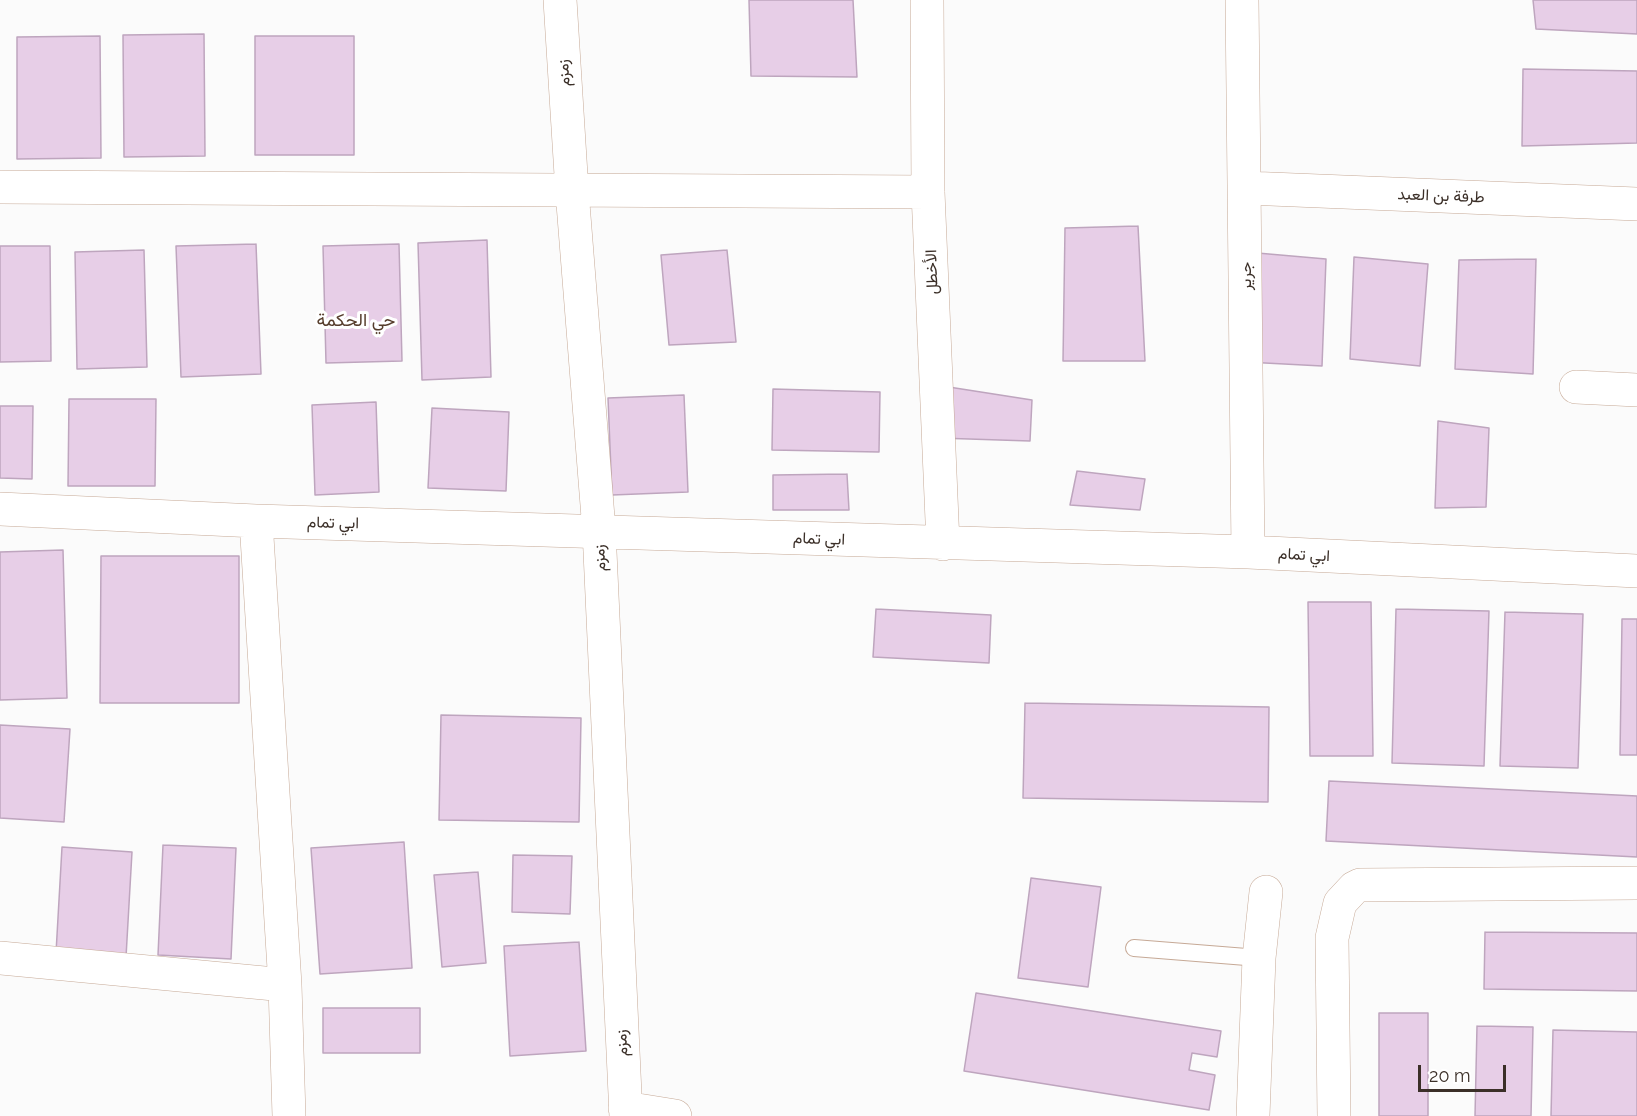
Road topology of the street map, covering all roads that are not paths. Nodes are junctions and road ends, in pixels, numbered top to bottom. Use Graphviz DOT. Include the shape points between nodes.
graph roads {
  1 [pos="560,0"];
  2 [pos="927,0"];
  3 [pos="1242,0"];
  4 [pos="0,187"];
  5 [pos="1246,188"];
  6 [pos="572,191"];
  7 [pos="928,192"];
  8 [pos="1637,204"];
  9 [pos="1576,387"];
  10 [pos="1637,390"];
  11 [pos="0,509"];
  12 [pos="256,521"];
  13 [pos="599,530"];
  14 [pos="943,544"];
  15 [pos="1248,552"];
  16 [pos="1637,571"];
  17 [pos="1637,883"];
  18 [pos="1266,892"];
  19 [pos="1134,948"];
  20 [pos="0,958"];
  21 [pos="1259,958"];
  22 [pos="285,985"];
  23 [pos="626,1112"];
  24 [pos="289,1116"];
  25 [pos="675,1116"];
  26 [pos="1253,1116"];
  27 [pos="1334,1116"];
  1 -- 6 [label="street, زمزم"];
  2 -- 7 [label="street, الأخطل"];
  3 -- 5 [label="street, جرير"];
  4 -- 6 [label="street"];
  5 -- 8 [label="street, طرفة بن العبد"];
  5 -- 15 [label="street, جرير"];
  6 -- 7 [label="street"];
  6 -- 13 [label="street, زمزم"];
  7 -- 14 [label="street, الأخطل"];
  9 -- 10 [label="street"];
  11 -- 12 [label="street, ابي تمام"];
  12 -- 13 [label="street, ابي تمام"];
  12 -- 22 [label="street"];
  13 -- 14 [label="street, ابي تمام"];
  13 -- 23 [label="street, زمزم"];
  14 -- 15 [label="street, ابي تمام"];
  15 -- 16 [label="street, ابي تمام"];
  17 -- 27 [label="street" via="1354,888 1340,903 1332,938"];
  18 -- 21 [label="street"];
  19 -- 21 [label="lane"];
  20 -- 22 [label="street"];
  21 -- 26 [label="street"];
  22 -- 24 [label="street"];
  23 -- 25 [label="street"];
}
